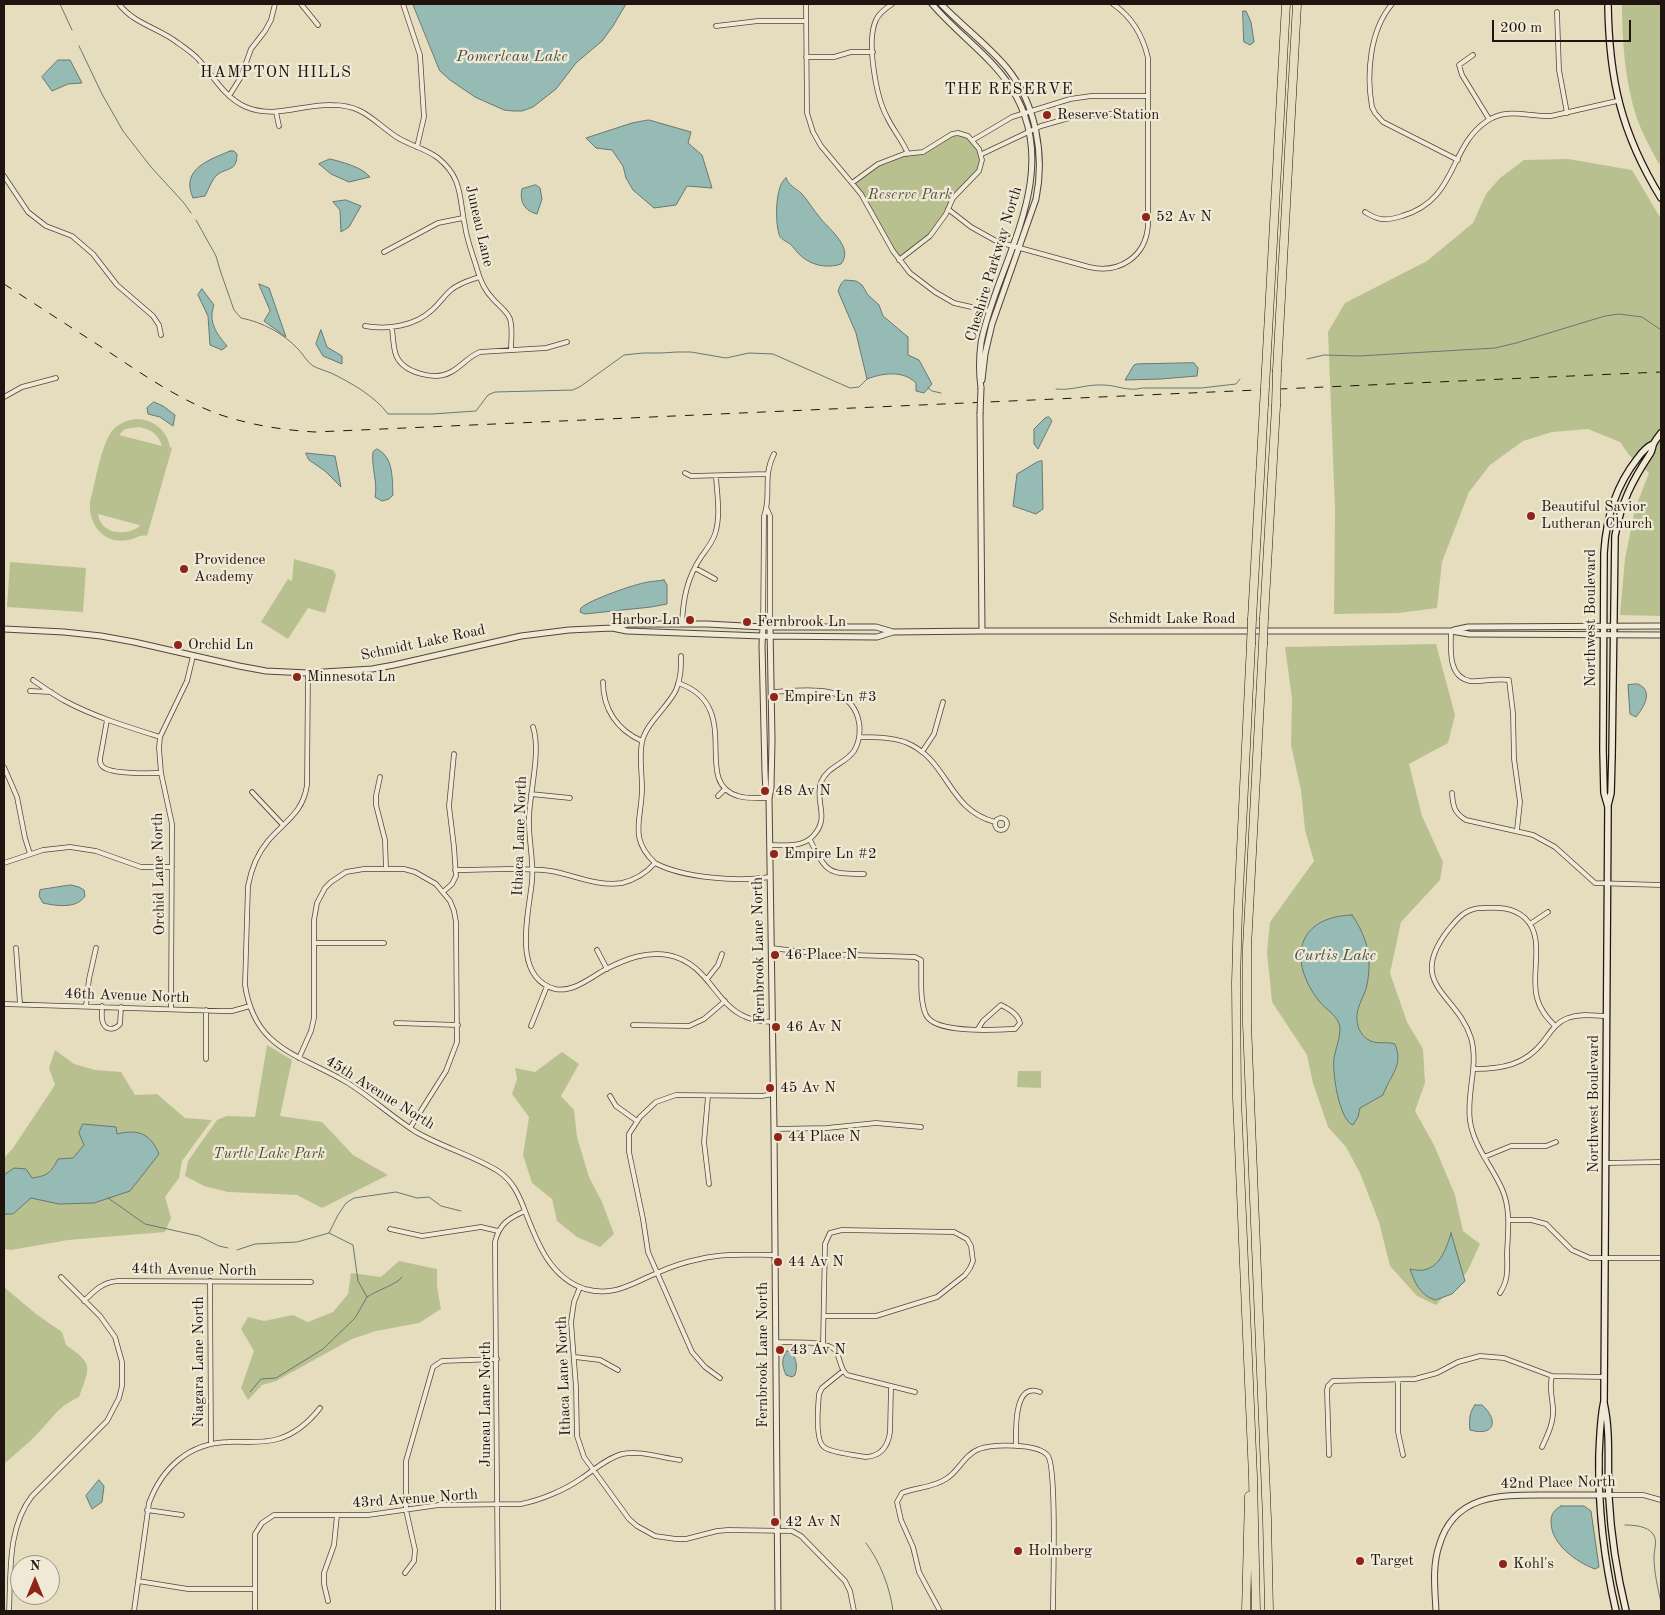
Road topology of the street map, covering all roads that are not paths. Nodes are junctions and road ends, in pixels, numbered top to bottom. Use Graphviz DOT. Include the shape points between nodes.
graph roads {
  1 [pos="119,4"];
  2 [pos="275,4"];
  3 [pos="301,4"];
  4 [pos="403,4"];
  5 [pos="806,4"];
  6 [pos="892,4"];
  7 [pos="932,4"];
  8 [pos="941,4"];
  9 [pos="1113,4"];
  10 [pos="1286,4"];
  11 [pos="1297,4"];
  12 [pos="1392,4"];
  13 [pos="1608,4"];
  14 [pos="1556,12"];
  15 [pos="806,22"];
  16 [pos="318,25"];
  17 [pos="716,26"];
  18 [pos="873,52"];
  19 [pos="1473,55"];
  20 [pos="806,57"];
  21 [pos="229,96"];
  22 [pos="1148,96"];
  23 [pos="1617,101"];
  24 [pos="276,112"];
  25 [pos="1027,112"];
  26 [pos="1567,113"];
  27 [pos="1148,114"];
  28 [pos="1489,120"];
  29 [pos="278,126"];
  30 [pos="1035,129"];
  31 [pos="1029,132"];
  32 [pos="973,140"];
  33 [pos="417,147"];
  34 [pos="908,154"];
  35 [pos="982,154"];
  36 [pos="1458,160"];
  37 [pos="4,176"];
  38 [pos="852,183"];
  39 [pos="1661,198"];
  40 [pos="948,209"];
  41 [pos="1365,212"];
  42 [pos="463,218"];
  43 [pos="1012,246"];
  44 [pos="1019,248"];
  45 [pos="384,252"];
  46 [pos="899,260"];
  47 [pos="480,277"];
  48 [pos="989,311"];
  49 [pos="366,326"];
  50 [pos="392,328"];
  51 [pos="161,335"];
  52 [pos="567,342"];
  53 [pos="511,350"];
  54 [pos="56,378"];
  55 [pos="980,388"];
  56 [pos="4,397"];
  57 [pos="1661,433"];
  58 [pos="1654,444"];
  59 [pos="774,454"];
  60 [pos="685,473"];
  61 [pos="767,474"];
  62 [pos="716,476"];
  63 [pos="767,508"];
  64 [pos="695,568"];
  65 [pos="715,579"];
  66 [pos="682,624"];
  67 [pos="763,626"];
  68 [pos="1604,626"];
  69 [pos="1613,626"];
  70 [pos="1661,626"];
  71 [pos="770,627"];
  72 [pos="4,628"];
  73 [pos="612,628"];
  74 [pos="982,631"];
  75 [pos="1451,631"];
  76 [pos="893,632"];
  77 [pos="1604,635"];
  78 [pos="1613,635"];
  79 [pos="762,636"];
  80 [pos="770,636"];
  81 [pos="1661,636"];
  82 [pos="193,656"];
  83 [pos="681,656"];
  84 [pos="308,673"];
  85 [pos="33,680"];
  86 [pos="603,682"];
  87 [pos="678,683"];
  88 [pos="30,691"];
  89 [pos="51,692"];
  90 [pos="771,692"];
  91 [pos="943,702"];
  92 [pos="107,720"];
  93 [pos="533,727"];
  94 [pos="160,737"];
  95 [pos="859,737"];
  96 [pos="642,741"];
  97 [pos="922,752"];
  98 [pos="454,754"];
  99 [pos="4,767"];
  100 [pos="161,773"];
  101 [pos="6,777"];
  102 [pos="380,777"];
  103 [pos="724,789"];
  104 [pos="252,792"];
  105 [pos="1452,793"];
  106 [pos="531,794"];
  107 [pos="718,796"];
  108 [pos="570,798"];
  109 [pos="769,798"];
  110 [pos="1608,807"];
  111 [pos="995,822"];
  112 [pos="283,825"];
  113 [pos="1517,830"];
  114 [pos="810,840"];
  115 [pos="770,845"];
  116 [pos="30,854"];
  117 [pos="4,863"];
  118 [pos="655,864"];
  119 [pos="172,867"];
  120 [pos="386,868"];
  121 [pos="455,870"];
  122 [pos="532,871"];
  123 [pos="864,874"];
  124 [pos="770,877"];
  125 [pos="1607,884"];
  126 [pos="1661,885"];
  127 [pos="444,892"];
  128 [pos="1548,912"];
  129 [pos="1530,924"];
  130 [pos="314,943"];
  131 [pos="384,943"];
  132 [pos="16,948"];
  133 [pos="96,948"];
  134 [pos="771,948"];
  135 [pos="597,950"];
  136 [pos="722,954"];
  137 [pos="607,968"];
  138 [pos="707,979"];
  139 [pos="547,986"];
  140 [pos="725,1001"];
  141 [pos="4,1004"];
  142 [pos="20,1004"];
  143 [pos="86,1006"];
  144 [pos="102,1006"];
  145 [pos="250,1006"];
  146 [pos="121,1007"];
  147 [pos="171,1008"];
  148 [pos="206,1010"];
  149 [pos="1606,1016"];
  150 [pos="772,1022"];
  151 [pos="396,1023"];
  152 [pos="458,1025"];
  153 [pos="633,1025"];
  154 [pos="530,1026"];
  155 [pos="1555,1026"];
  156 [pos="978,1029"];
  157 [pos="299,1058"];
  158 [pos="206,1059"];
  159 [pos="1474,1069"];
  160 [pos="773,1094"];
  161 [pos="610,1096"];
  162 [pos="708,1096"];
  163 [pos="637,1120"];
  164 [pos="921,1127"];
  165 [pos="410,1128"];
  166 [pos="774,1129"];
  167 [pos="1556,1142"];
  168 [pos="1484,1157"];
  169 [pos="1661,1162"];
  170 [pos="1606,1163"];
  171 [pos="709,1184"];
  172 [pos="525,1210"];
  173 [pos="1508,1220"];
  174 [pos="390,1229"];
  175 [pos="498,1231"];
  176 [pos="775,1256"];
  177 [pos="1661,1258"];
  178 [pos="1605,1259"];
  179 [pos="657,1273"];
  180 [pos="61,1277"];
  181 [pos="210,1281"];
  182 [pos="311,1282"];
  183 [pos="580,1287"];
  184 [pos="1500,1293"];
  185 [pos="84,1301"];
  186 [pos="824,1316"];
  187 [pos="776,1342"];
  188 [pos="823,1344"];
  189 [pos="575,1357"];
  190 [pos="497,1359"];
  191 [pos="618,1370"];
  192 [pos="843,1371"];
  193 [pos="1552,1376"];
  194 [pos="1604,1377"];
  195 [pos="720,1378"];
  196 [pos="1398,1380"];
  197 [pos="891,1386"];
  198 [pos="915,1392"];
  199 [pos="1040,1392"];
  200 [pos="1604,1401"];
  201 [pos="320,1408"];
  202 [pos="211,1444"];
  203 [pos="1016,1446"];
  204 [pos="1542,1447"];
  205 [pos="1329,1455"];
  206 [pos="1403,1455"];
  207 [pos="680,1460"];
  208 [pos="593,1470"];
  209 [pos="1253,1478"];
  210 [pos="1599,1495"];
  211 [pos="1609,1495"];
  212 [pos="1661,1500"];
  213 [pos="497,1504"];
  214 [pos="147,1510"];
  215 [pos="406,1510"];
  216 [pos="182,1515"];
  217 [pos="337,1515"];
  218 [pos="777,1530"];
  219 [pos="405,1573"];
  220 [pos="138,1581"];
  221 [pos="254,1589"];
  222 [pos="328,1601"];
  223 [pos="10,1611"];
  224 [pos="134,1611"];
  225 [pos="255,1611"];
  226 [pos="498,1611"];
  227 [pos="778,1611"];
  228 [pos="854,1611"];
  229 [pos="940,1611"];
  230 [pos="1053,1611"];
  231 [pos="1246,1611"];
  232 [pos="1256,1611"];
  233 [pos="1271,1611"];
  234 [pos="1436,1611"];
  235 [pos="1616,1611"];
  236 [pos="1626,1611"];
  1 -- 21 [label="street" via="132,17 174,39 198,58"];
  2 -- 21 [label="street" via="265,31 251,48 241,76"];
  3 -- 16 [label="street"];
  4 -- 33 [label="street" via="420,55 424,117"];
  5 -- 15 [label="street"];
  6 -- 18 [label="street" via="884,9 874,24"];
  7 -- 25 [label="street, Cheshire Parkway North" via="998,70"];
  8 -- 25 [label="street, Cheshire Parkway North" via="1007,68 1023,93"];
  9 -- 22 [label="street" via="1128,16 1141,35 1148,58"];
  10 -- 209 [label="highway, bridge" via="1252,619 1236,983"];
  11 -- 233 [label="highway, bridge" via="1247,947"];
  12 -- 36 [label="street" via="1374,39 1370,64 1372,106 1384,122"];
  13 -- 23 [label="main road" via="1609,50"];
  14 -- 26 [label="street" via="1558,60"];
  15 -- 17 [label="street"];
  15 -- 20 [label="street"];
  18 -- 20 [label="street"];
  18 -- 34 [label="street" via="882,107"];
  19 -- 28 [label="street" via="1459,64 1462,75"];
  20 -- 38 [label="street" via="806,101 810,124 821,146"];
  21 -- 24 [label="street, Juneau Lane" via="249,108"];
  22 -- 25 [label="street" via="1082,97"];
  22 -- 27 [label="street"];
  23 -- 26 [label="street"];
  23 -- 39 [label="main road" via="1636,152"];
  24 -- 29 [label="street"];
  24 -- 33 [label="street, Juneau Lane" via="326,105 351,108 368,115 393,135"];
  25 -- 30 [label="street, Cheshire Parkway North"];
  25 -- 31 [label="street, Cheshire Parkway North"];
  25 -- 32 [label="street"];
  26 -- 28 [label="street" via="1541,117 1510,113"];
  27 -- 30 [label="street" via="1088,114"];
  27 -- 44 [label="street" via="1148,234 1138,252 1127,263 1098,270"];
  28 -- 36 [label="street" via="1478,128"];
  30 -- 31 [label="street"];
  30 -- 44 [label="street, Cheshire Parkway North" via="1039,184"];
  31 -- 35 [label="street"];
  31 -- 43 [label="street, Cheshire Parkway North" via="1031,182 1024,215"];
  32 -- 34 [label="street" via="965,135 952,134 923,152"];
  32 -- 35 [label="street"];
  33 -- 42 [label="street, Juneau Lane" via="436,156 451,172 460,191"];
  34 -- 38 [label="street" via="878,164"];
  35 -- 40 [label="street" via="980,171 953,198"];
  36 -- 41 [label="street" via="1435,197 1416,211 1377,220"];
  37 -- 51 [label="street" via="28,212 46,226 72,236 93,254 117,285 153,316"];
  38 -- 46 [label="street"];
  40 -- 43 [label="street" via="984,235"];
  40 -- 46 [label="street" via="930,236"];
  42 -- 45 [label="street" via="438,223"];
  42 -- 47 [label="street, Juneau Lane"];
  43 -- 44 [label="street"];
  43 -- 48 [label="street, Cheshire Parkway North"];
  44 -- 55 [label="street, Cheshire Parkway North" via="989,337"];
  46 -- 48 [label="street" via="935,292 954,302"];
  47 -- 50 [label="street" via="447,293 434,309 421,318"];
  47 -- 53 [label="street, Juneau Lane" via="490,296 508,316"];
  48 -- 55 [label="street, Cheshire Parkway North" via="981,341"];
  49 -- 50 [label="street"];
  50 -- 53 [label="street" via="399,361 429,375 449,373 480,352"];
  52 -- 53 [label="street" via="546,348"];
  54 -- 56 [label="street" via="22,387"];
  55 -- 74 [label="street, Cheshire Parkway North, bridge"];
  57 -- 58 [label="main road, Northwest Boulevard"];
  58 -- 68 [label="main road, Northwest Boulevard" via="1647,446 1629,470 1609,514 1604,543"];
  58 -- 69 [label="main road, Northwest Boulevard" via="1626,494 1617,523"];
  59 -- 61 [label="street, Fernbrook Lane North"];
  60 -- 62 [label="street"];
  61 -- 62 [label="street"];
  61 -- 63 [label="street, Fernbrook Lane North"];
  62 -- 64 [label="street" via="716,528 711,543"];
  63 -- 67 [label="street, Fernbrook Lane North" via="764,516"];
  63 -- 71 [label="street, Fernbrook Lane North" via="770,525"];
  64 -- 65 [label="street"];
  64 -- 66 [label="street" via="685,591"];
  66 -- 67 [label="street, Schmidt Lake Road"];
  66 -- 73 [label="street, Schmidt Lake Road" via="628,624"];
  67 -- 71 [label="street, Schmidt Lake Road"];
  67 -- 79 [label="street, Fernbrook Lane North"];
  68 -- 69 [label="street, Schmidt Lake Road"];
  68 -- 75 [label="street, Schmidt Lake Road" via="1468,627"];
  68 -- 77 [label="main road, Northwest Boulevard"];
  69 -- 70 [label="street, Schmidt Lake Road"];
  69 -- 78 [label="main road, Northwest Boulevard"];
  71 -- 76 [label="street, Schmidt Lake Road" via="876,627"];
  71 -- 80 [label="street, Fernbrook Lane North"];
  72 -- 82 [label="street, Schmidt Lake Road" via="100,636"];
  73 -- 79 [label="street, Schmidt Lake Road"];
  73 -- 84 [label="street, Schmidt Lake Road" via="521,636 372,669"];
  74 -- 75 [label="street, Schmidt Lake Road"];
  74 -- 76 [label="street, Schmidt Lake Road"];
  75 -- 77 [label="street, Schmidt Lake Road" via="1477,635"];
  75 -- 113 [label="street" via="1451,659 1454,670 1462,677 1469,681 1509,680 1520,802"];
  76 -- 80 [label="street, Schmidt Lake Road" via="877,636"];
  77 -- 78 [label="street, Schmidt Lake Road"];
  77 -- 110 [label="main road, Northwest Boulevard" via="1604,793"];
  78 -- 81 [label="street, Schmidt Lake Road"];
  78 -- 110 [label="main road, Northwest Boulevard" via="1611,793"];
  79 -- 80 [label="street, Schmidt Lake Road"];
  79 -- 109 [label="street, Fernbrook Lane North" via="765,772"];
  80 -- 90 [label="street, Fernbrook Lane North"];
  82 -- 84 [label="street, Schmidt Lake Road" via="266,670"];
  82 -- 94 [label="street, Orchid Lane North" via="187,681"];
  83 -- 87 [label="street"];
  84 -- 112 [label="street, 45th Avenue North" via="307,785 304,800"];
  85 -- 89 [label="street"];
  86 -- 96 [label="street" via="605,704 616,724"];
  87 -- 96 [label="street"];
  87 -- 103 [label="street" via="695,691 712,712 717,776"];
  88 -- 89 [label="street"];
  89 -- 92 [label="street"];
  90 -- 95 [label="street" via="826,690 841,696 857,713"];
  90 -- 109 [label="street, Fernbrook Lane North"];
  91 -- 97 [label="street" via="934,734"];
  92 -- 94 [label="street"];
  92 -- 100 [label="street" via="100,759 104,769 131,774"];
  93 -- 106 [label="street, Ithaca Lane North" via="536,743"];
  94 -- 100 [label="street, Orchid Lane North"];
  95 -- 97 [label="street" via="893,739"];
  95 -- 114 [label="street" via="853,752 830,769 822,781 819,796 822,821"];
  96 -- 118 [label="street" via="642,791 637,832 643,849"];
  97 -- 111 [label="street" via="937,766 960,801 979,816"];
  98 -- 121 [label="street" via="449,806"];
  99 -- 101 [label="street"];
  100 -- 119 [label="street, Orchid Lane North" via="172,816"];
  101 -- 116 [label="street" via="18,797"];
  102 -- 120 [label="street" via="376,805 385,840"];
  103 -- 107 [label="street"];
  103 -- 109 [label="street" via="738,797"];
  104 -- 112 [label="street"];
  105 -- 113 [label="street" via="1453,806 1466,820"];
  106 -- 108 [label="street"];
  106 -- 122 [label="street, Ithaca Lane North"];
  109 -- 115 [label="street, Fernbrook Lane North"];
  110 -- 125 [label="main road, Northwest Boulevard"];
  112 -- 145 [label="street, 45th Avenue North" via="260,851 250,874 244,985"];
  113 -- 125 [label="street" via="1547,841 1591,881"];
  114 -- 115 [label="street" via="795,845"];
  114 -- 123 [label="street" via="822,864 830,870 840,874"];
  115 -- 124 [label="street, Fernbrook Lane North"];
  116 -- 117 [label="street"];
  116 -- 119 [label="street" via="70,847 96,851 141,867"];
  118 -- 122 [label="street" via="632,880 611,884"];
  118 -- 124 [label="street" via="675,872 712,877"];
  119 -- 147 [label="street, Orchid Lane North"];
  120 -- 127 [label="street" via="415,872"];
  120 -- 130 [label="street" via="346,872 331,882 320,895 314,912"];
  121 -- 122 [label="street"];
  121 -- 127 [label="street" via="455,880"];
  122 -- 139 [label="street, Ithaca Lane North" via="526,951 531,971"];
  124 -- 134 [label="street, Fernbrook Lane North"];
  125 -- 126 [label="street"];
  125 -- 149 [label="main road, Northwest Boulevard"];
  127 -- 152 [label="street" via="456,922"];
  128 -- 129 [label="street"];
  129 -- 155 [label="street" via="1535,937 1536,996"];
  129 -- 159 [label="street" via="1521,914 1505,908 1473,909 1460,916 1440,941 1432,973 1436,985 1462,1019 1471,1038"];
  130 -- 131 [label="street"];
  130 -- 157 [label="street" via="314,1018"];
  132 -- 142 [label="street"];
  133 -- 143 [label="street"];
  134 -- 150 [label="street, Fernbrook Lane North"];
  134 -- 156 [label="street" via="822,954 915,957 921,960 922,998 929,1020 950,1028"];
  135 -- 137 [label="street"];
  136 -- 138 [label="street"];
  137 -- 138 [label="street" via="636,957 658,954 680,959"];
  137 -- 139 [label="street" via="570,988"];
  138 -- 140 [label="street"];
  139 -- 154 [label="street"];
  140 -- 150 [label="street" via="747,1018"];
  140 -- 153 [label="street" via="704,1019 689,1026"];
  141 -- 142 [label="street, 46th Avenue North"];
  142 -- 143 [label="street, 46th Avenue North"];
  143 -- 144 [label="street, 46th Avenue North"];
  144 -- 146 [label="street, 46th Avenue North"];
  144 -- 146 [label="street" via="103,1023 111,1030 120,1024"];
  145 -- 148 [label="street, 46th Avenue North" via="232,1011"];
  145 -- 157 [label="street, 45th Avenue North" via="267,1035"];
  146 -- 147 [label="street, 46th Avenue North"];
  147 -- 148 [label="street, 46th Avenue North"];
  148 -- 158 [label="street"];
  149 -- 155 [label="street" via="1575,1016"];
  149 -- 170 [label="main road, Northwest Boulevard"];
  150 -- 160 [label="street, Fernbrook Lane North"];
  151 -- 152 [label="street"];
  152 -- 165 [label="street" via="457,1042 446,1071"];
  155 -- 159 [label="street" via="1536,1050 1520,1062 1501,1068"];
  156 -- 156 [label="street" via="1015,1029 1020,1023 1009,1009 1001,1005"];
  157 -- 165 [label="street, 45th Avenue North" via="359,1090"];
  159 -- 168 [label="street" via="1470,1118 1475,1141"];
  160 -- 162 [label="street"];
  160 -- 166 [label="street, Fernbrook Lane North"];
  161 -- 163 [label="street" via="616,1106"];
  162 -- 163 [label="street" via="676,1095 666,1098 656,1102"];
  162 -- 171 [label="street" via="704,1142"];
  163 -- 179 [label="street" via="629,1134 629,1152 648,1252"];
  164 -- 166 [label="street" via="876,1123"];
  165 -- 172 [label="street, 45th Avenue North" via="480,1160 503,1175 516,1188"];
  166 -- 176 [label="street, Fernbrook Lane North"];
  167 -- 168 [label="street" via="1546,1146 1511,1146"];
  168 -- 173 [label="street" via="1506,1199"];
  169 -- 170 [label="street"];
  170 -- 178 [label="main road, Northwest Boulevard"];
  172 -- 175 [label="street" via="507,1220"];
  172 -- 183 [label="street" via="548,1261 564,1278"];
  173 -- 178 [label="street" via="1546,1224 1578,1254"];
  173 -- 184 [label="street" via="1507,1277"];
  174 -- 175 [label="street" via="422,1236 481,1227"];
  175 -- 190 [label="street, Juneau Lane North" via="495,1248"];
  176 -- 179 [label="street" via="700,1258"];
  176 -- 187 [label="street, Fernbrook Lane North"];
  177 -- 178 [label="street"];
  178 -- 194 [label="main road, Northwest Boulevard"];
  179 -- 183 [label="street" via="619,1290 596,1291"];
  179 -- 195 [label="street" via="692,1352"];
  180 -- 185 [label="street"];
  181 -- 182 [label="street, 44th Avenue North"];
  181 -- 185 [label="street, 44th Avenue North" via="112,1281"];
  181 -- 202 [label="street, Niagara Lane North"];
  183 -- 189 [label="street, Ithaca Lane North" via="572,1312"];
  185 -- 223 [label="street" via="108,1326 119,1349 123,1374 119,1398 99,1430 32,1496 23,1510 12,1550"];
  186 -- 186 [label="street" via="825,1244 830,1233 842,1230 954,1232 967,1239 971,1246 973,1261 970,1268 937,1297 876,1316"];
  186 -- 188 [label="street"];
  187 -- 188 [label="street"];
  187 -- 218 [label="street, Fernbrook Lane North"];
  188 -- 192 [label="street" via="836,1351"];
  189 -- 191 [label="street" via="600,1360"];
  189 -- 208 [label="street, Ithaca Lane North" via="577,1436 584,1457"];
  190 -- 213 [label="street, Juneau Lane North"];
  190 -- 215 [label="street" via="442,1361 433,1367 406,1461"];
  192 -- 197 [label="street" via="852,1377"];
  192 -- 197 [label="street" via="819,1394 819,1437 821,1445 828,1450 866,1457 882,1451 890,1432"];
  193 -- 194 [label="street"];
  193 -- 196 [label="street" via="1504,1358 1480,1356 1426,1377"];
  193 -- 204 [label="street" via="1552,1424"];
  194 -- 200 [label="main road, Northwest Boulevard"];
  196 -- 205 [label="street" via="1330,1383 1327,1390"];
  196 -- 206 [label="street" via="1398,1432"];
  197 -- 198 [label="street"];
  199 -- 203 [label="street" via="1029,1392 1019,1403"];
  200 -- 210 [label="main road, Northwest Boulevard" via="1600,1417"];
  200 -- 211 [label="main road, Northwest Boulevard"];
  201 -- 202 [label="street" via="298,1430 278,1439"];
  202 -- 214 [label="street" via="187,1453 167,1469 153,1491"];
  203 -- 229 [label="street" via="977,1450 945,1480 902,1493 897,1502 901,1520 914,1547 919,1572"];
  203 -- 230 [label="street" via="1037,1448 1050,1460 1053,1477"];
  207 -- 208 [label="street, 43rd Avenue North" via="628,1453 614,1457"];
  208 -- 213 [label="street, 43rd Avenue North" via="573,1484 530,1502"];
  208 -- 218 [label="street, Ithaca Lane North" via="623,1511 637,1526 651,1534 686,1538 717,1531"];
  209 -- 231 [label="highway" via="1249,1489"];
  209 -- 232 [label="highway"];
  210 -- 211 [label="street, 42nd Place North"];
  210 -- 234 [label="street, 42nd Place North" via="1495,1496 1475,1502 1458,1514 1438,1548"];
  210 -- 235 [label="main road, Northwest Boulevard"];
  211 -- 212 [label="street, 42nd Place North" via="1643,1494"];
  211 -- 236 [label="main road, Northwest Boulevard" via="1615,1555"];
  213 -- 215 [label="street, 43rd Avenue North" via="445,1504"];
  213 -- 226 [label="street, Juneau Lane North"];
  214 -- 216 [label="street"];
  214 -- 220 [label="street"];
  215 -- 217 [label="street, 43rd Avenue North" via="382,1515"];
  215 -- 219 [label="street" via="415,1550 414,1561"];
  217 -- 221 [label="street, 43rd Avenue North" via="274,1516 262,1523 254,1540"];
  217 -- 222 [label="street" via="334,1545 324,1573"];
  218 -- 227 [label="street, Fernbrook Lane North"];
  218 -- 228 [label="street, Ithaca Lane North" via="792,1531 801,1536 838,1573 850,1590"];
  220 -- 221 [label="street" via="188,1589"];
  220 -- 224 [label="street"];
  221 -- 225 [label="street"];
}
